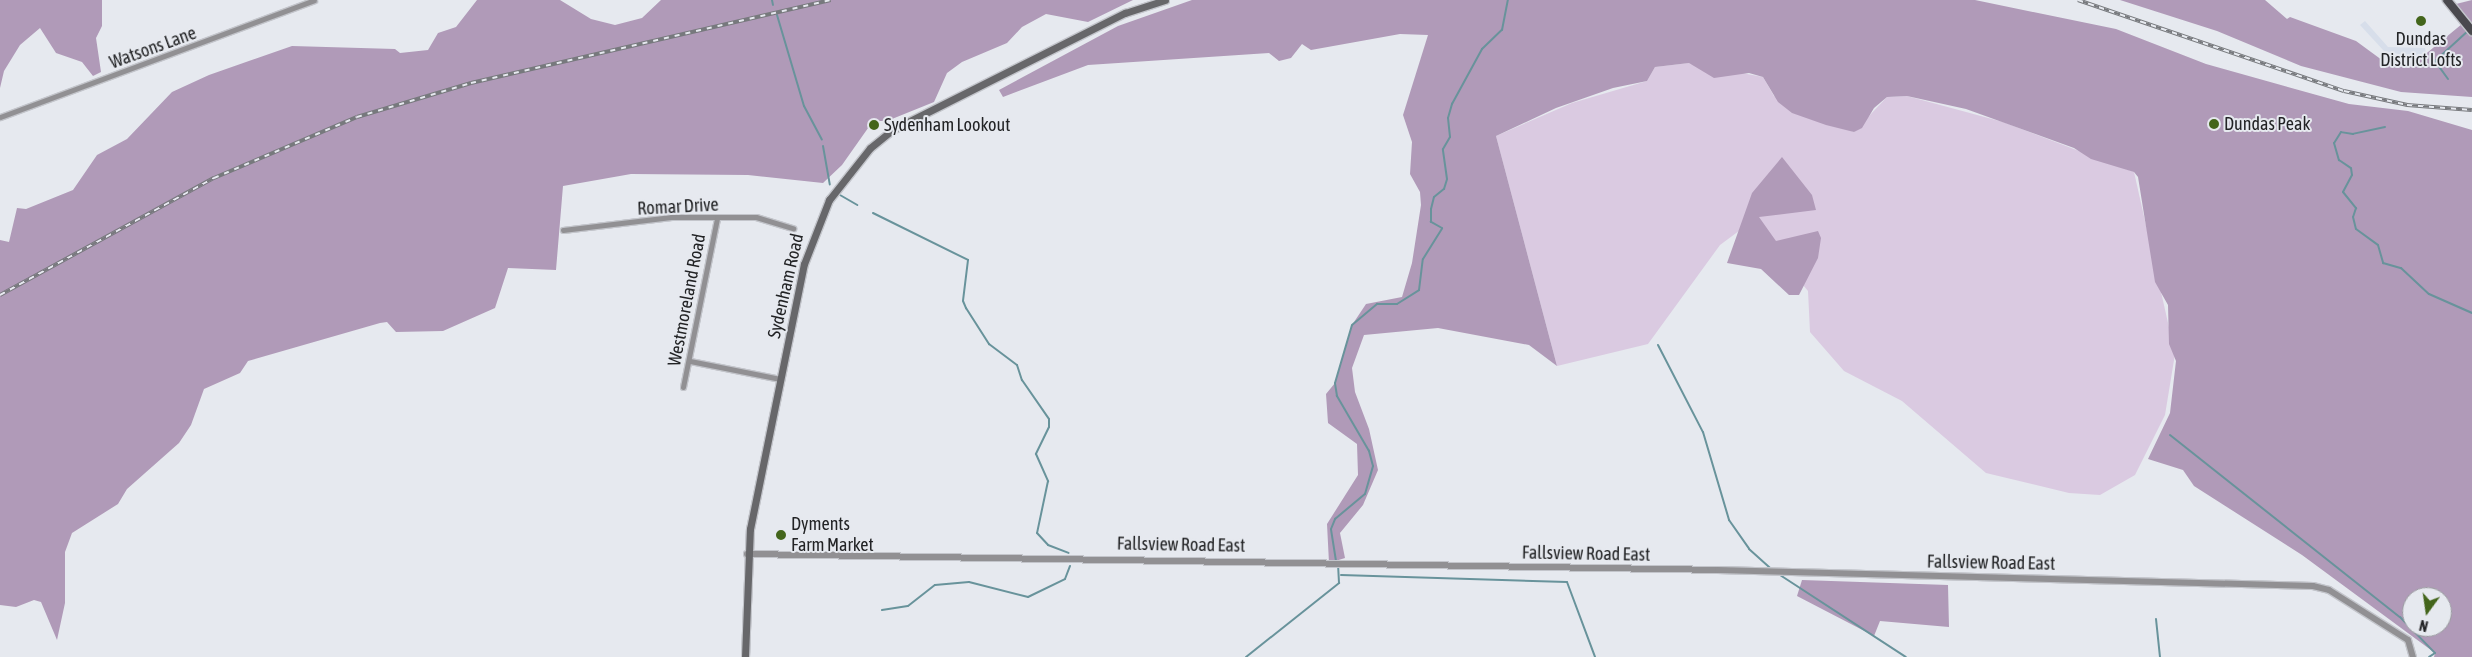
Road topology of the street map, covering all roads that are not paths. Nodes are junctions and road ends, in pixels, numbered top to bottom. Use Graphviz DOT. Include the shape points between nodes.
graph roads {
  1 [pos="314,0"];
  2 [pos="1165,0"];
  3 [pos="2447,0"];
  4 [pos="2472,31"];
  5 [pos="0,117"];
  6 [pos="717,218"];
  7 [pos="794,228"];
  8 [pos="563,230"];
  9 [pos="690,361"];
  10 [pos="780,380"];
  11 [pos="683,387"];
  12 [pos="747,554"];
  13 [pos="745,657"];
  14 [pos="2413,657"];
  1 -- 5 [label="street, Watsons Lane"];
  2 -- 10 [label="main road, Sydenham Road" via="1125,14 1068,41 892,130 874,143 834,192 810,241"];
  3 -- 4 [label="main road"];
  6 -- 7 [label="street, Romar Drive" via="756,217"];
  6 -- 8 [label="street, Romar Drive" via="671,217"];
  6 -- 9 [label="street, Westmoreland Road"];
  9 -- 10 [label="street"];
  9 -- 11 [label="street, Westmoreland Road"];
  10 -- 12 [label="main road, Sydenham Road"];
  12 -- 13 [label="main road, Sydenham Road"];
  12 -- 14 [label="street, Fallsview Road East" via="1718,570 2313,586 2329,590 2408,640"];
}
